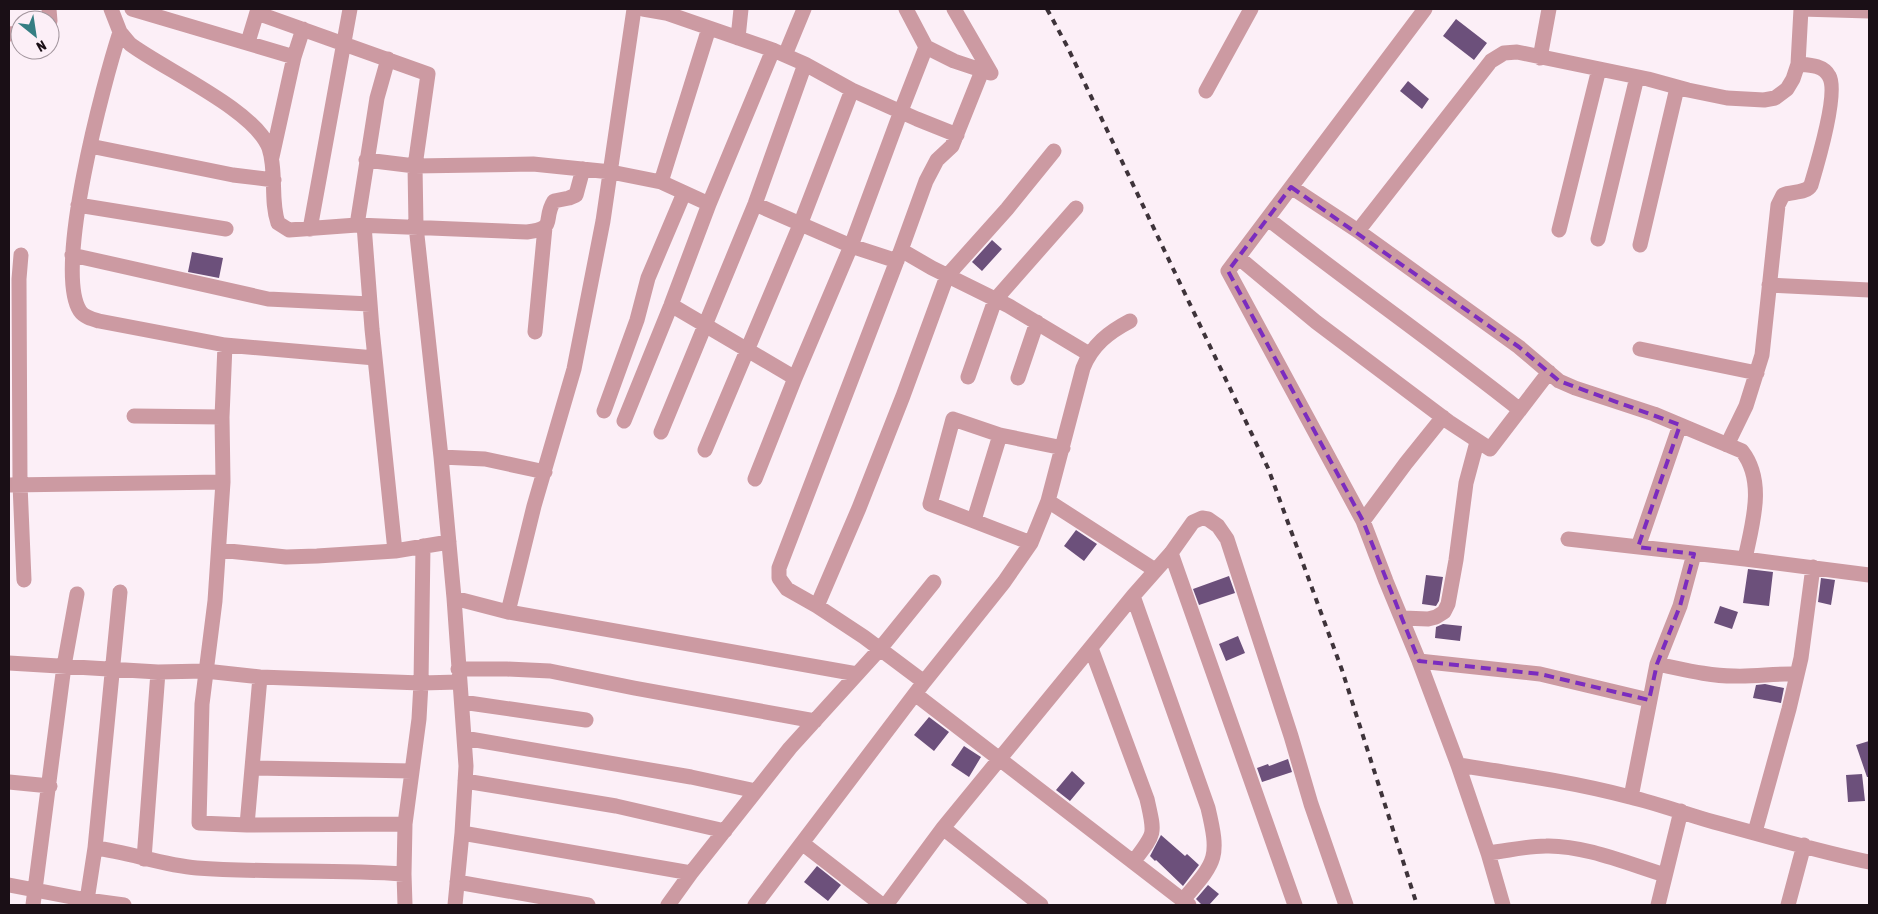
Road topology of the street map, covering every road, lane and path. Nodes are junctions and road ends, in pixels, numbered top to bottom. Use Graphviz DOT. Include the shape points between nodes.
graph roads {
  1 [pos="111,9"];
  2 [pos="132,9"];
  3 [pos="350,9"];
  4 [pos="634,9"];
  5 [pos="643,9"];
  6 [pos="741,9"];
  7 [pos="804,9"];
  8 [pos="906,9"];
  9 [pos="954,9"];
  10 [pos="1251,9"];
  11 [pos="1425,9"];
  12 [pos="1549,9"];
  13 [pos="1801,9"];
  14 [pos="257,11"];
  15 [pos="1869,11"];
  16 [pos="709,28"];
  17 [pos="303,29"];
  18 [pos="120,32"];
  19 [pos="738,38"];
  20 [pos="248,42"];
  21 [pos="344,44"];
  22 [pos="926,47"];
  23 [pos="779,53"];
  24 [pos="294,57"];
  25 [pos="1540,58"];
  26 [pos="388,59"];
  27 [pos="805,64"];
  28 [pos="1798,64"];
  29 [pos="1599,69"];
  30 [pos="982,70"];
  31 [pos="1637,77"];
  32 [pos="1677,88"];
  33 [pos="852,90"];
  34 [pos="1206,91"];
  35 [pos="901,111"];
  36 [pos="958,135"];
  37 [pos="90,146"];
  38 [pos="1054,151"];
  39 [pos="271,158"];
  40 [pos="366,160"];
  41 [pos="416,166"];
  42 [pos="582,169"];
  43 [pos="611,172"];
  44 [pos="274,180"];
  45 [pos="661,182"];
  46 [pos="1291,186"];
  47 [pos="684,192"];
  48 [pos="78,204"];
  49 [pos="708,204"];
  50 [pos="755,204"];
  51 [pos="1076,208"];
  52 [pos="1268,219"];
  53 [pos="360,225"];
  54 [pos="800,225"];
  55 [pos="416,226"];
  56 [pos="545,227"];
  57 [pos="226,229"];
  58 [pos="310,229"];
  59 [pos="1559,230"];
  60 [pos="1358,231"];
  61 [pos="1598,239"];
  62 [pos="1640,245"];
  63 [pos="851,246"];
  64 [pos="21,255"];
  65 [pos="72,255"];
  66 [pos="899,256"];
  67 [pos="1239,258"];
  68 [pos="947,276"];
  69 [pos="14,280"];
  70 [pos="1769,285"];
  71 [pos="1869,290"];
  72 [pos="995,300"];
  73 [pos="370,304"];
  74 [pos="671,305"];
  75 [pos="1130,321"];
  76 [pos="1037,322"];
  77 [pos="706,326"];
  78 [pos="535,332"];
  79 [pos="225,345"];
  80 [pos="1640,349"];
  81 [pos="749,351"];
  82 [pos="1089,354"];
  83 [pos="376,358"];
  84 [pos="1549,372"];
  85 [pos="1757,374"];
  86 [pos="968,377"];
  87 [pos="795,378"];
  88 [pos="1018,378"];
  89 [pos="1520,410"];
  90 [pos="604,411"];
  91 [pos="134,416"];
  92 [pos="222,416"];
  93 [pos="1443,417"];
  94 [pos="624,421"];
  95 [pos="1680,425"];
  96 [pos="662,432"];
  97 [pos="1000,435"];
  98 [pos="1477,442"];
  99 [pos="1727,445"];
  100 [pos="1063,448"];
  101 [pos="705,450"];
  102 [pos="442,457"];
  103 [pos="545,472"];
  104 [pos="755,479"];
  105 [pos="223,482"];
  106 [pos="14,484"];
  107 [pos="1048,501"];
  108 [pos="974,520"];
  109 [pos="1363,521"];
  110 [pos="1568,539"];
  111 [pos="449,542"];
  112 [pos="1031,543"];
  113 [pos="422,546"];
  114 [pos="1638,547"];
  115 [pos="219,550"];
  116 [pos="395,551"];
  117 [pos="1171,552"];
  118 [pos="1694,554"];
  119 [pos="1745,559"];
  120 [pos="1813,567"];
  121 [pos="1155,570"];
  122 [pos="1869,575"];
  123 [pos="24,580"];
  124 [pos="934,582"];
  125 [pos="120,592"];
  126 [pos="78,594"];
  127 [pos="1133,596"];
  128 [pos="454,598"];
  129 [pos="817,606"];
  130 [pos="508,612"];
  131 [pos="1403,618"];
  132 [pos="1092,648"];
  133 [pos="879,650"];
  134 [pos="1420,661"];
  135 [pos="9,663"];
  136 [pos="1657,664"];
  137 [pos="64,666"];
  138 [pos="112,669"];
  139 [pos="205,671"];
  140 [pos="158,672"];
  141 [pos="858,674"];
  142 [pos="1797,674"];
  143 [pos="458,675"];
  144 [pos="260,677"];
  145 [pos="421,683"];
  146 [pos="919,688"];
  147 [pos="1650,700"];
  148 [pos="462,702"];
  149 [pos="586,720"];
  150 [pos="815,720"];
  151 [pos="464,738"];
  152 [pos="1000,758"];
  153 [pos="1458,764"];
  154 [pos="252,768"];
  155 [pos="412,771"];
  156 [pos="465,781"];
  157 [pos="9,782"];
  158 [pos="50,786"];
  159 [pos="756,791"];
  160 [pos="1631,797"];
  161 [pos="1681,811"];
  162 [pos="405,824"];
  163 [pos="247,825"];
  164 [pos="944,828"];
  165 [pos="725,831"];
  166 [pos="1755,832"];
  167 [pos="462,833"];
  168 [pos="802,844"];
  169 [pos="1804,846"];
  170 [pos="95,848"];
  171 [pos="1488,853"];
  172 [pos="144,859"];
  173 [pos="1134,862"];
  174 [pos="1869,862"];
  175 [pos="691,873"];
  176 [pos="404,874"];
  177 [pos="1665,875"];
  178 [pos="458,882"];
  179 [pos="9,885"];
  180 [pos="36,890"];
  181 [pos="87,900"];
  182 [pos="1186,903"];
  183 [pos="34,905"];
  184 [pos="124,905"];
  185 [pos="406,905"];
  186 [pos="455,905"];
  187 [pos="588,905"];
  188 [pos="668,905"];
  189 [pos="756,905"];
  190 [pos="882,905"];
  191 [pos="886,905"];
  192 [pos="1042,905"];
  193 [pos="1295,905"];
  194 [pos="1346,905"];
  195 [pos="1503,905"];
  196 [pos="1658,905"];
  197 [pos="1788,905"];
  1 -- 18 [label="street"];
  2 -- 20 [label="street"];
  3 -- 21 [label="street"];
  4 -- 43 [label="street"];
  5 -- 16 [label="street"];
  6 -- 19 [label="street"];
  7 -- 23 [label="street"];
  8 -- 22 [label="street"];
  9 -- 30 [label="street" via="991,73"];
  10 -- 34 [label="street"];
  11 -- 46 [label="street"];
  12 -- 25 [label="street"];
  13 -- 15 [label="street"];
  13 -- 28 [label="street"];
  14 -- 17 [label="street"];
  14 -- 20 [label="street"];
  16 -- 19 [label="street"];
  16 -- 45 [label="street"];
  17 -- 21 [label="street"];
  17 -- 24 [label="street"];
  18 -- 37 [label="street"];
  18 -- 39 [label="street" via="138,50 230,107 257,128"];
  19 -- 23 [label="street"];
  20 -- 24 [label="street"];
  21 -- 26 [label="street"];
  21 -- 58 [label="street"];
  22 -- 30 [label="street"];
  22 -- 35 [label="street"];
  23 -- 27 [label="street"];
  23 -- 49 [label="street"];
  24 -- 39 [label="street"];
  25 -- 29 [label="street"];
  25 -- 60 [label="street" via="1517,52 1504,53 1491,61"];
  26 -- 40 [label="street"];
  26 -- 41 [label="street" via="428,74"];
  27 -- 33 [label="street"];
  27 -- 50 [label="street"];
  28 -- 32 [label="street" via="1787,89 1775,98 1727,98"];
  28 -- 70 [label="street" via="1816,66 1829,76 1832,84 1830,110 1811,185 1805,191 1790,192 1780,199"];
  29 -- 31 [label="street"];
  29 -- 59 [label="street"];
  30 -- 36 [label="street"];
  31 -- 32 [label="street"];
  31 -- 61 [label="street"];
  32 -- 62 [label="street"];
  33 -- 35 [label="street"];
  33 -- 54 [label="street"];
  35 -- 36 [label="street"];
  35 -- 63 [label="street"];
  36 -- 66 [label="street" via="932,169"];
  37 -- 44 [label="street" via="200,169"];
  37 -- 48 [label="street"];
  38 -- 68 [label="street"];
  39 -- 44 [label="street"];
  40 -- 41 [label="street"];
  40 -- 53 [label="street"];
  41 -- 42 [label="street" via="506,163"];
  41 -- 55 [label="street"];
  42 -- 43 [label="street"];
  42 -- 56 [label="street" via="576,195 552,204"];
  43 -- 45 [label="street"];
  43 -- 103 [label="street" via="574,369"];
  44 -- 58 [label="street" via="278,223 289,230"];
  45 -- 47 [label="street"];
  46 -- 52 [label="street"];
  46 -- 60 [label="street"];
  47 -- 49 [label="street"];
  47 -- 90 [label="street" via="648,278 637,320"];
  48 -- 57 [label="street"];
  48 -- 65 [label="street"];
  49 -- 74 [label="street"];
  50 -- 54 [label="street"];
  50 -- 77 [label="street"];
  51 -- 72 [label="street"];
  52 -- 67 [label="street"];
  52 -- 89 [label="street"];
  53 -- 55 [label="street"];
  53 -- 58 [label="street"];
  53 -- 73 [label="street"];
  54 -- 63 [label="street"];
  54 -- 81 [label="street"];
  55 -- 56 [label="street" via="527,232"];
  55 -- 102 [label="street"];
  56 -- 78 [label="street"];
  60 -- 84 [label="street" via="1520,347"];
  63 -- 66 [label="street"];
  63 -- 87 [label="street"];
  64 -- 69 [label="street"];
  65 -- 73 [label="street" via="268,299"];
  65 -- 79 [label="street" via="75,302 80,313 88,318"];
  66 -- 68 [label="street"];
  66 -- 129 [label="street" via="779,568 779,578 788,589"];
  67 -- 93 [label="street" via="1316,322"];
  67 -- 109 [label="street" via="1228,271"];
  68 -- 72 [label="street"];
  68 -- 129 [label="street" via="859,508"];
  69 -- 106 [label="street"];
  70 -- 71 [label="street"];
  70 -- 85 [label="street"];
  72 -- 76 [label="street"];
  72 -- 86 [label="street"];
  73 -- 83 [label="street"];
  74 -- 77 [label="street"];
  74 -- 94 [label="street"];
  75 -- 82 [label="street" via="1102,339"];
  76 -- 82 [label="street"];
  76 -- 88 [label="street"];
  77 -- 81 [label="street"];
  77 -- 96 [label="street"];
  79 -- 83 [label="street"];
  79 -- 92 [label="street"];
  80 -- 85 [label="street"];
  81 -- 87 [label="street"];
  81 -- 101 [label="street"];
  82 -- 100 [label="street"];
  83 -- 116 [label="street"];
  84 -- 89 [label="street"];
  84 -- 95 [label="street" via="1575,388"];
  85 -- 99 [label="street"];
  87 -- 104 [label="street"];
  89 -- 98 [label="street" via="1490,449"];
  91 -- 92 [label="street"];
  92 -- 105 [label="street"];
  93 -- 98 [label="street"];
  93 -- 109 [label="street"];
  95 -- 99 [label="street"];
  95 -- 114 [label="street"];
  97 -- 100 [label="street"];
  97 -- 108 [label="street"];
  97 -- 108 [label="street" via="953,419 930,504"];
  98 -- 131 [label="street" via="1466,483 1448,604 1436,617"];
  99 -- 119 [label="street" via="1742,451 1748,458 1754,480 1754,510"];
  100 -- 107 [label="street"];
  102 -- 103 [label="street" via="485,459"];
  102 -- 111 [label="street"];
  103 -- 130 [label="street"];
  105 -- 106 [label="street"];
  105 -- 115 [label="street"];
  106 -- 123 [label="street"];
  107 -- 112 [label="street"];
  107 -- 121 [label="street"];
  108 -- 112 [label="street"];
  109 -- 131 [label="street"];
  110 -- 114 [label="street"];
  111 -- 113 [label="street"];
  111 -- 128 [label="street"];
  112 -- 146 [label="street"];
  113 -- 116 [label="street"];
  113 -- 145 [label="street"];
  114 -- 118 [label="street"];
  115 -- 116 [label="street" via="286,557"];
  115 -- 139 [label="street"];
  117 -- 121 [label="street"];
  117 -- 193 [label="street"];
  117 -- 194 [label="street" via="1193,522 1202,518 1208,518 1218,526 1226,538"];
  118 -- 119 [label="street"];
  118 -- 136 [label="street" via="1680,606"];
  119 -- 120 [label="street"];
  120 -- 122 [label="street"];
  120 -- 142 [label="street"];
  121 -- 127 [label="street"];
  124 -- 133 [label="street"];
  125 -- 138 [label="street"];
  126 -- 137 [label="street"];
  127 -- 132 [label="street"];
  127 -- 182 [label="street" via="1208,808 1213,832 1213,860"];
  128 -- 130 [label="street"];
  128 -- 143 [label="street"];
  129 -- 133 [label="street"];
  130 -- 141 [label="street"];
  131 -- 134 [label="street"];
  132 -- 152 [label="street"];
  132 -- 173 [label="street" via="1153,825 1152,836"];
  133 -- 141 [label="street"];
  133 -- 146 [label="street"];
  134 -- 147 [label="street" via="1540,674"];
  134 -- 153 [label="street"];
  135 -- 137 [label="street"];
  136 -- 142 [label="street" via="1720,676"];
  136 -- 147 [label="street"];
  137 -- 138 [label="street"];
  137 -- 158 [label="street"];
  138 -- 140 [label="street"];
  138 -- 170 [label="street"];
  139 -- 140 [label="street"];
  139 -- 144 [label="street"];
  139 -- 163 [label="street" via="199,823"];
  140 -- 172 [label="street"];
  141 -- 150 [label="street"];
  142 -- 166 [label="street"];
  143 -- 145 [label="street"];
  143 -- 148 [label="street"];
  143 -- 150 [label="street" via="507,669 550,671"];
  144 -- 145 [label="street"];
  144 -- 154 [label="street"];
  145 -- 155 [label="street"];
  146 -- 152 [label="street"];
  146 -- 168 [label="street"];
  147 -- 160 [label="street"];
  148 -- 149 [label="street"];
  148 -- 151 [label="street"];
  150 -- 159 [label="street"];
  151 -- 156 [label="street"];
  151 -- 159 [label="street"];
  152 -- 164 [label="street"];
  152 -- 173 [label="street"];
  153 -- 160 [label="street" via="1556,780"];
  153 -- 171 [label="street"];
  154 -- 155 [label="street"];
  154 -- 163 [label="street"];
  155 -- 162 [label="street"];
  156 -- 165 [label="street" via="616,806"];
  156 -- 167 [label="street"];
  157 -- 158 [label="street"];
  158 -- 180 [label="street"];
  159 -- 165 [label="street"];
  160 -- 161 [label="street"];
  161 -- 166 [label="street"];
  161 -- 177 [label="street"];
  162 -- 163 [label="street"];
  162 -- 176 [label="street"];
  164 -- 191 [label="street"];
  164 -- 192 [label="street"];
  165 -- 175 [label="street"];
  166 -- 169 [label="street"];
  167 -- 175 [label="street"];
  167 -- 178 [label="street"];
  168 -- 189 [label="street"];
  168 -- 190 [label="street"];
  169 -- 174 [label="street"];
  169 -- 197 [label="street"];
  170 -- 172 [label="street"];
  170 -- 181 [label="street"];
  171 -- 177 [label="street" via="1546,846 1568,848"];
  171 -- 195 [label="street"];
  172 -- 176 [label="street" via="196,868"];
  173 -- 182 [label="street"];
  175 -- 188 [label="street"];
  176 -- 185 [label="street"];
  177 -- 196 [label="street"];
  178 -- 186 [label="street"];
  178 -- 187 [label="street"];
  179 -- 180 [label="street"];
  180 -- 181 [label="street"];
  180 -- 183 [label="street"];
  181 -- 184 [label="street"];
}
